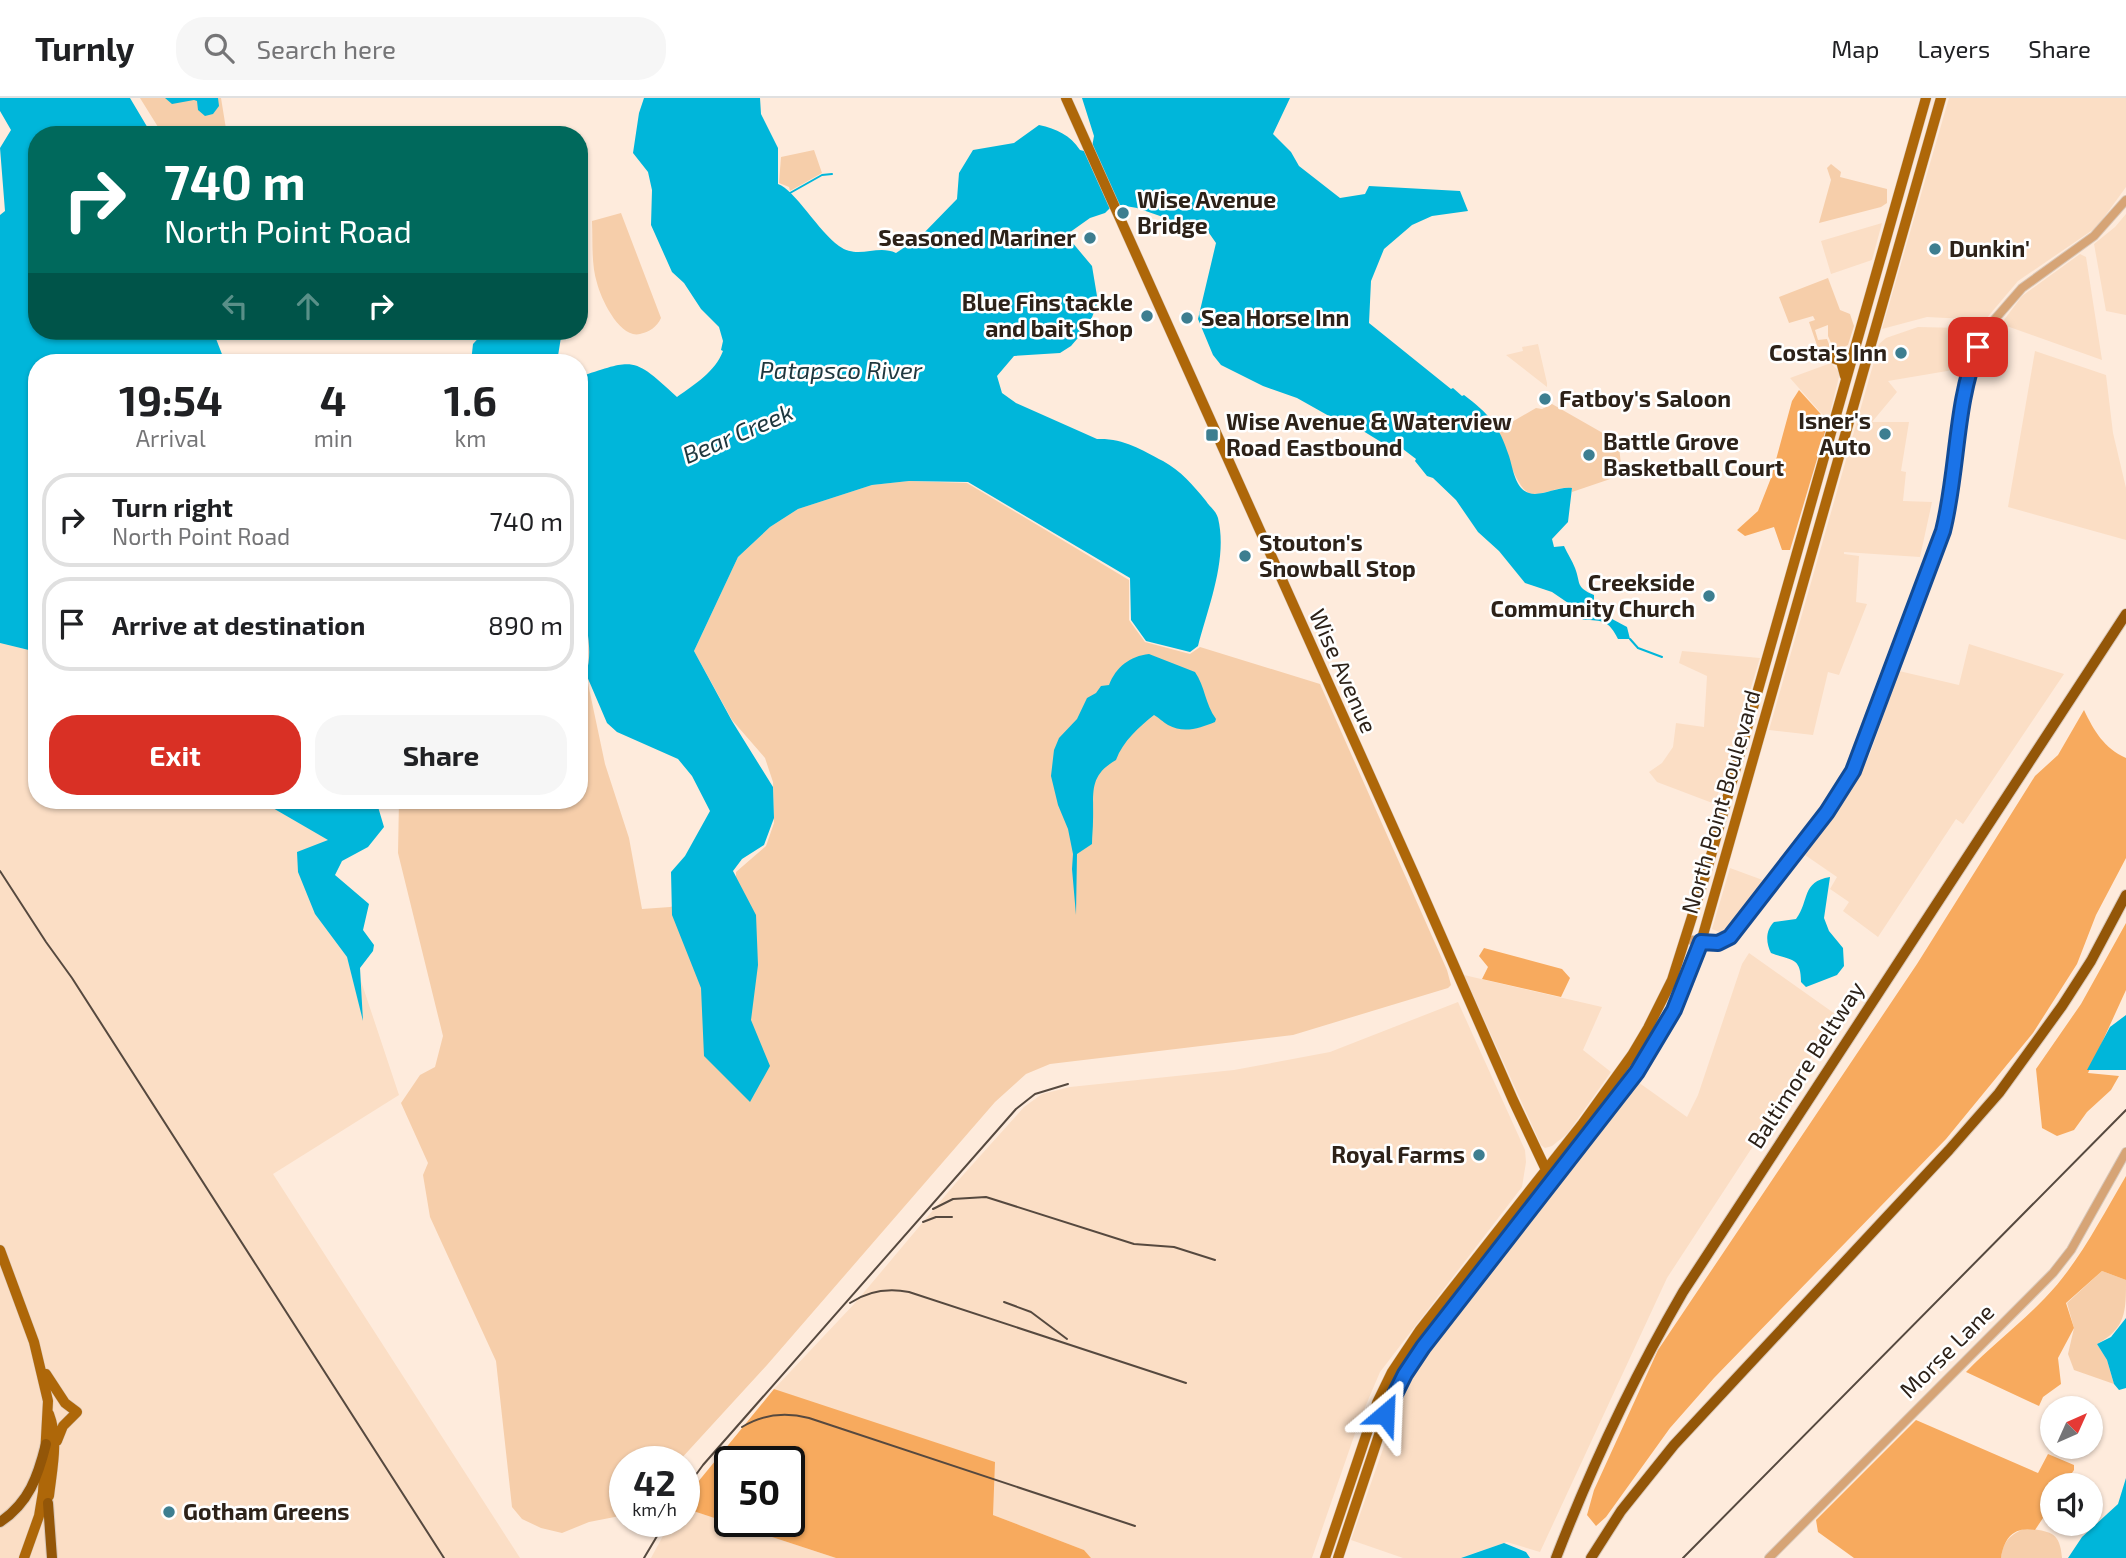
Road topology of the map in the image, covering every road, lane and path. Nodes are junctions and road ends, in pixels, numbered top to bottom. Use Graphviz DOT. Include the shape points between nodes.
graph roads {
  1 [pos="1066,98"];
  2 [pos="1926,98"];
  3 [pos="1941,98"];
  4 [pos="2126,200"];
  5 [pos="1830,358"];
  6 [pos="1845,382"];
  7 [pos="1817,482"];
  8 [pos="1831,487"];
  9 [pos="2126,614"];
  10 [pos="2126,895"];
  11 [pos="1686,939"];
  12 [pos="1701,942"];
  13 [pos="1528,1134"];
  14 [pos="1564,1146"];
  15 [pos="2126,1152"];
  16 [pos="1545,1170"];
  17 [pos="1553,1181"];
  18 [pos="0,1250"];
  19 [pos="1456,1283"];
  20 [pos="1452,1309"];
  21 [pos="1420,1330"];
  22 [pos="1402,1354"];
  23 [pos="1416,1357"];
  24 [pos="41,1364"];
  25 [pos="1405,1374"];
  26 [pos="49,1414"];
  27 [pos="46,1444"];
  28 [pos="54,1457"];
  29 [pos="1350,1480"];
  30 [pos="1358,1497"];
  31 [pos="48,1503"];
  32 [pos="0,1522"];
  33 [pos="24,1558"];
  34 [pos="30,1558"];
  35 [pos="52,1558"];
  36 [pos="1325,1558"];
  37 [pos="1338,1558"];
  38 [pos="1556,1558"];
  39 [pos="1591,1558"];
  40 [pos="1769,1558"];
  1 -- 13 [label="main road, Wise Avenue"];
  2 -- 6 [label="main road, North Point Boulevard"];
  3 -- 8 [label="main road, North Point Boulevard"];
  4 -- 12 [label="street" via="2094,236 2022,288 1988,327 1968,377 1943,531 1853,771 1827,812 1730,937 1718,943"];
  5 -- 6 [label="main road" via="1842,361"];
  6 -- 7 [label="main road, North Point Boulevard"];
  7 -- 8 [label="main road"];
  7 -- 11 [label="main road, North Point Boulevard"];
  8 -- 12 [label="main road, North Point Boulevard"];
  9 -- 38 [label="highway, Baltimore Beltway" via="1683,1292 1615,1417"];
  10 -- 39 [label="highway" via="2069,996 1999,1093 1674,1445 1621,1511"];
  11 -- 12 [label="street"];
  11 -- 14 [label="main road, North Point Boulevard" via="1648,1028"];
  12 -- 17 [label="main road, North Point Boulevard" via="1682,993 1653,1047"];
  13 -- 14 [label="main road" via="1543,1154"];
  13 -- 16 [label="main road, Wise Avenue"];
  14 -- 16 [label="main road, North Point Boulevard"];
  15 -- 40 [label="street, Morse Lane" via="2071,1250 2053,1273"];
  16 -- 17 [label="main road, Wise Avenue"];
  16 -- 19 [label="main road, North Point Boulevard"];
  17 -- 20 [label="main road, North Point Boulevard"];
  18 -- 24 [label="main road"];
  19 -- 20 [label="main road"];
  19 -- 21 [label="main road, North Point Boulevard"];
  20 -- 23 [label="main road, North Point Boulevard"];
  21 -- 22 [label="main road, North Point Boulevard"];
  21 -- 23 [label="main road" via="1412,1352"];
  22 -- 25 [label="main road"];
  22 -- 29 [label="main road, North Point Boulevard" via="1377,1403"];
  23 -- 25 [label="main road, North Point Boulevard"];
  24 -- 26 [label="main road"];
  24 -- 28 [label="main road" via="59,1396 78,1412 63,1426"];
  25 -- 30 [label="main road, North Point Boulevard" via="1385,1414"];
  26 -- 27 [label="main road"];
  26 -- 28 [label="main road"];
  27 -- 32 [label="highway" via="31,1490"];
  27 -- 33 [label="main road" via="39,1516"];
  28 -- 31 [label="main road"];
  29 -- 30 [label="main road"];
  29 -- 36 [label="main road, North Point Boulevard"];
  30 -- 37 [label="main road, North Point Boulevard"];
  31 -- 34 [label="main road"];
  31 -- 35 [label="highway"];
}
